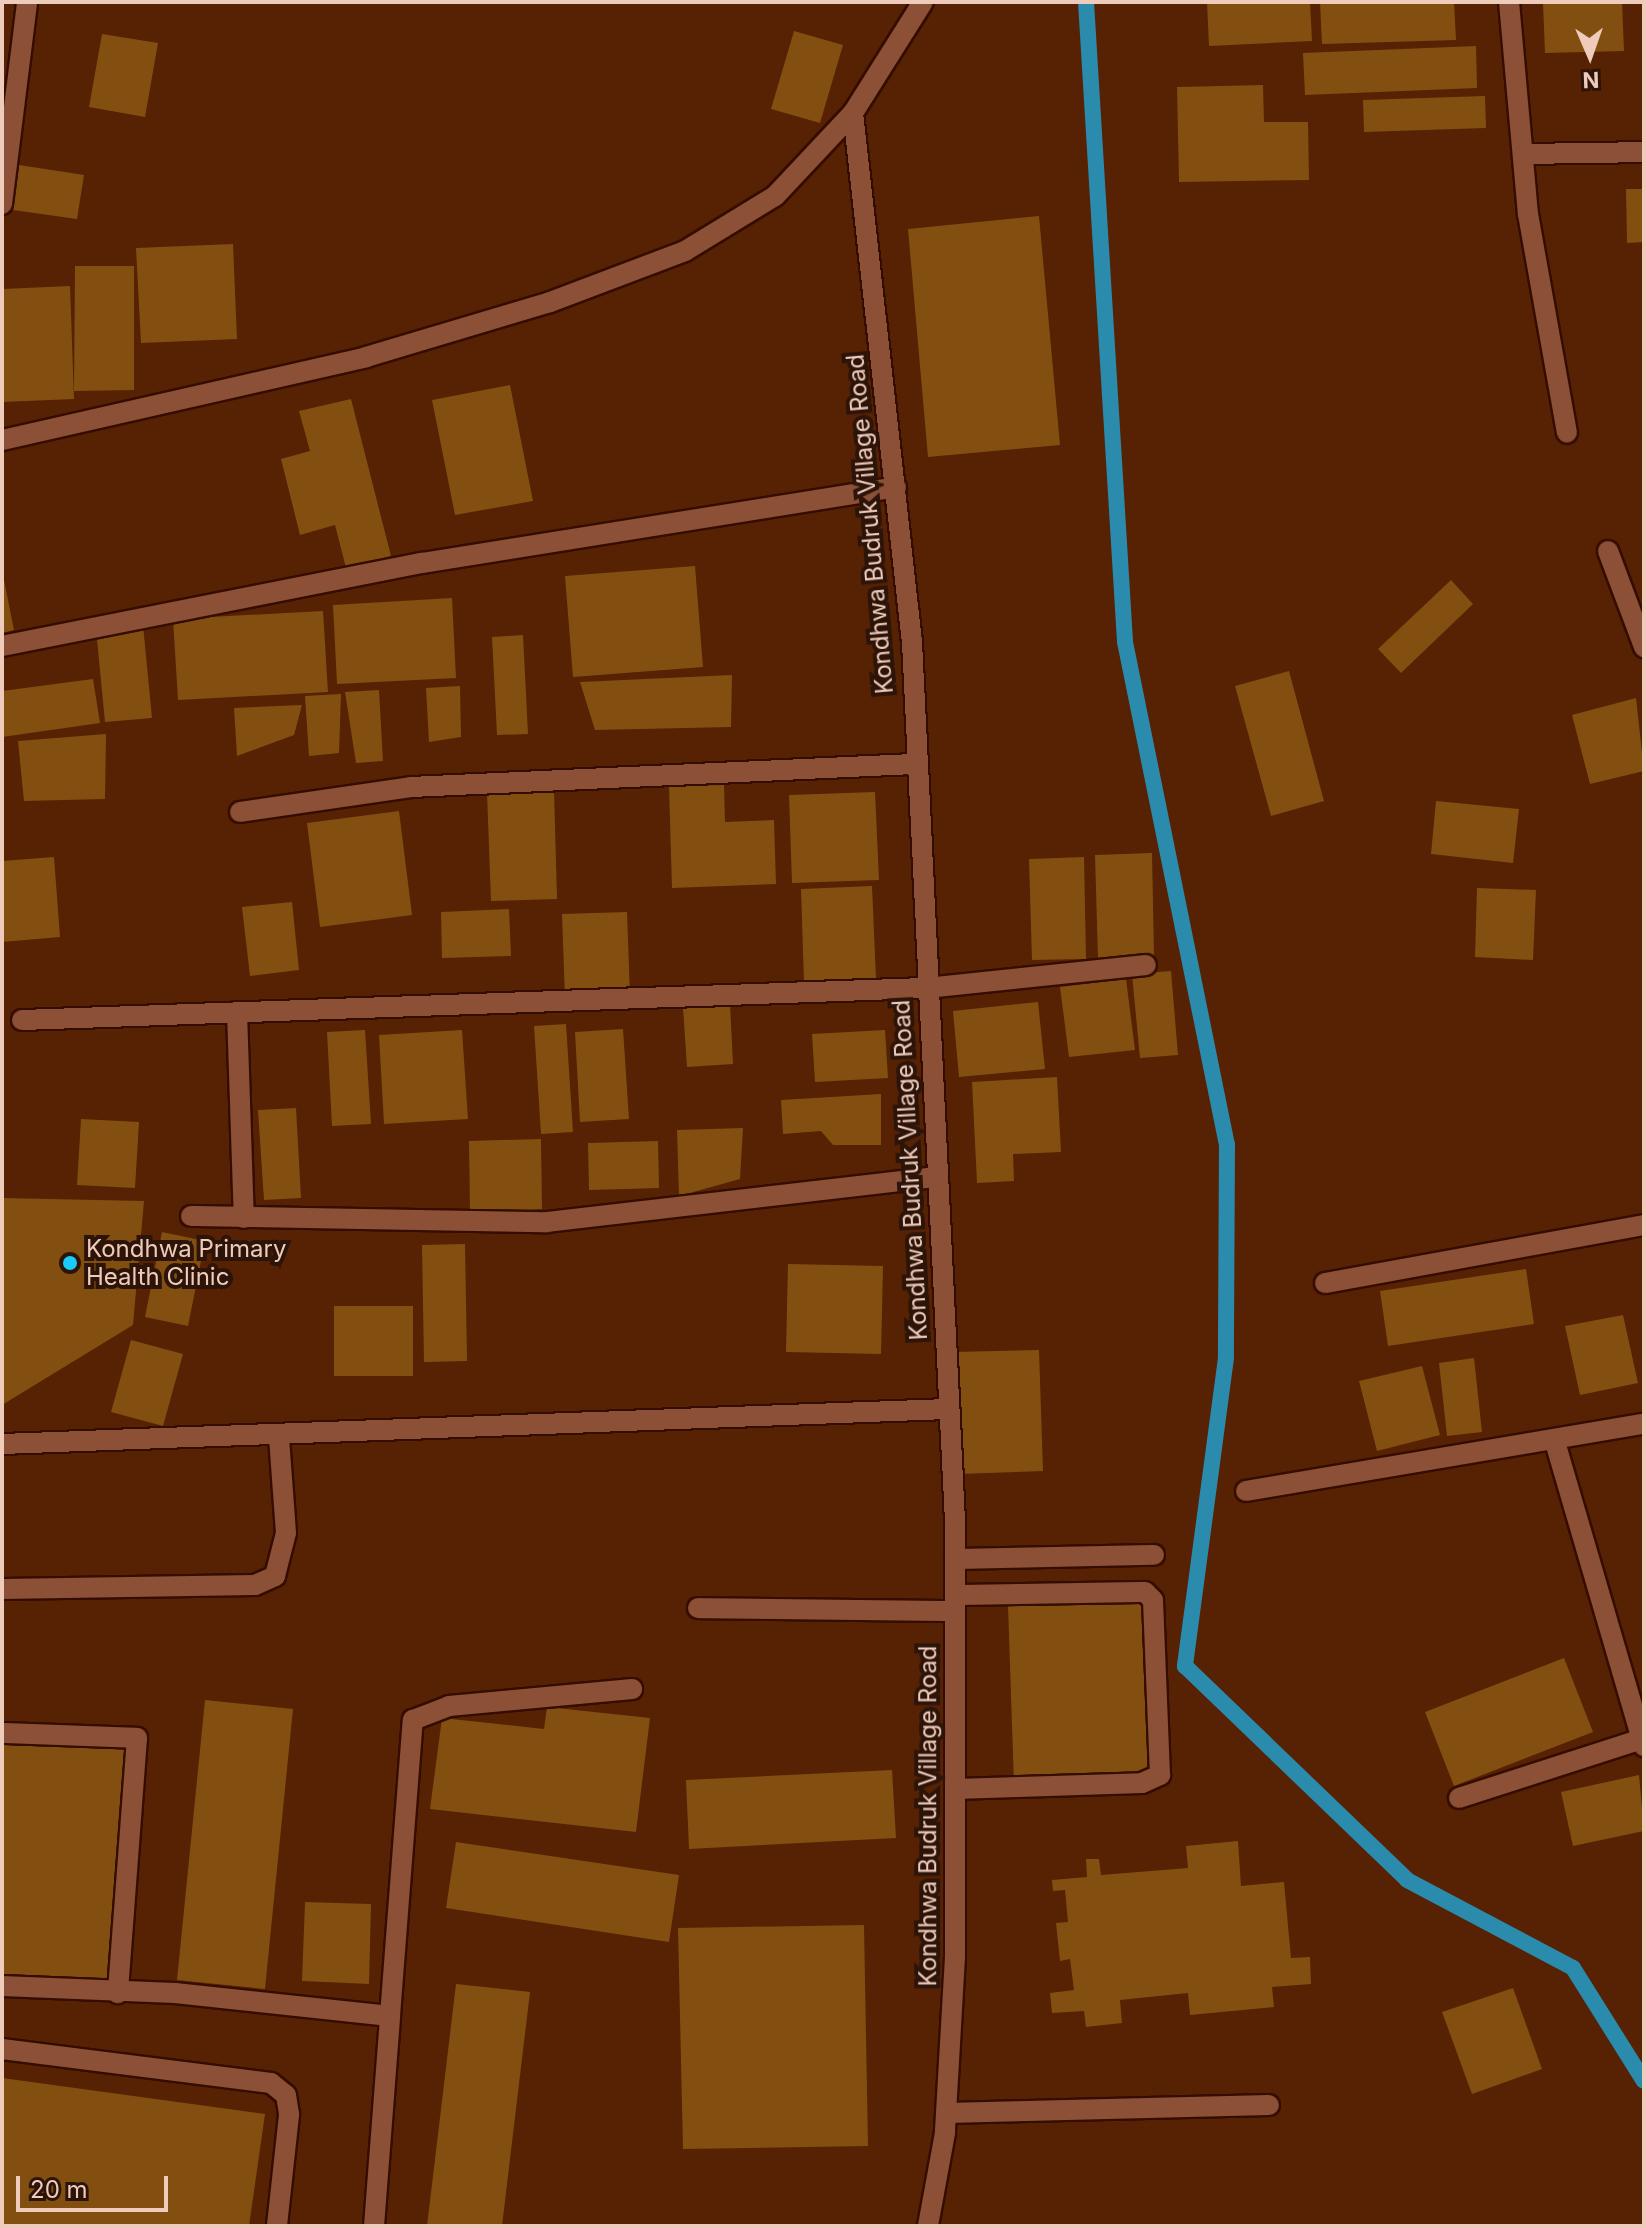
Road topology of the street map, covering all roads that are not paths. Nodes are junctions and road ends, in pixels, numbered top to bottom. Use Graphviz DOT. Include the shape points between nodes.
graph roads {
  1 [pos="27,2"];
  2 [pos="923,2"];
  3 [pos="1509,2"];
  4 [pos="853,113"];
  5 [pos="1644,152"];
  6 [pos="1523,154"];
  7 [pos="2,204"];
  8 [pos="1567,433"];
  9 [pos="2,440"];
  10 [pos="896,487"];
  11 [pos="1608,551"];
  12 [pos="2,646"];
  13 [pos="1644,647"];
  14 [pos="914,764"];
  15 [pos="240,812"];
  16 [pos="1146,965"];
  17 [pos="927,988"];
  18 [pos="237,1012"];
  19 [pos="22,1020"];
  20 [pos="937,1177"];
  21 [pos="191,1216"];
  22 [pos="244,1218"];
  23 [pos="1644,1225"];
  24 [pos="1325,1283"];
  25 [pos="949,1409"];
  26 [pos="1644,1424"];
  27 [pos="279,1437"];
  28 [pos="1555,1442"];
  29 [pos="2,1444"];
  30 [pos="1246,1491"];
  31 [pos="1154,1555"];
  32 [pos="955,1559"];
  33 [pos="2,1589"];
  34 [pos="955,1603"];
  35 [pos="698,1608"];
  36 [pos="632,1689"];
  37 [pos="2,1733"];
  38 [pos="1643,1743"];
  39 [pos="955,1789"];
  40 [pos="1459,1798"];
  41 [pos="2,1986"];
  42 [pos="118,1993"];
  43 [pos="390,2016"];
  44 [pos="2,2049"];
  45 [pos="1269,2105"];
  46 [pos="946,2113"];
  47 [pos="277,2226"];
  48 [pos="374,2226"];
  49 [pos="928,2226"];
  1 -- 7 [label="street"];
  2 -- 4 [label="street"];
  3 -- 6 [label="street"];
  4 -- 9 [label="street" via="775,196 685,251 550,302 366,357"];
  4 -- 10 [label="street, Kondhwa Budruk Village Road"];
  5 -- 6 [label="street"];
  6 -- 8 [label="street"];
  10 -- 12 [label="street" via="422,563"];
  10 -- 14 [label="street, Kondhwa Budruk Village Road"];
  11 -- 13 [label="street"];
  14 -- 15 [label="street" via="411,787"];
  14 -- 17 [label="street, Kondhwa Budruk Village Road"];
  16 -- 17 [label="street"];
  17 -- 18 [label="street"];
  17 -- 20 [label="street, Kondhwa Budruk Village Road"];
  18 -- 19 [label="street"];
  18 -- 22 [label="street"];
  20 -- 22 [label="street" via="547,1222"];
  20 -- 25 [label="street, Kondhwa Budruk Village Road"];
  21 -- 22 [label="street"];
  23 -- 24 [label="street"];
  25 -- 27 [label="street"];
  25 -- 32 [label="street, Kondhwa Budruk Village Road"];
  26 -- 28 [label="street"];
  27 -- 29 [label="street"];
  27 -- 33 [label="street" via="286,1533 275,1576 255,1585"];
  28 -- 30 [label="street"];
  28 -- 38 [label="street"];
  31 -- 32 [label="street"];
  32 -- 34 [label="street, Kondhwa Budruk Village Road"];
  34 -- 35 [label="street"];
  34 -- 39 [label="street, Kondhwa Budruk Village Road"];
  34 -- 39 [label="street" via="1145,1592 1153,1600 1160,1775 1142,1783"];
  36 -- 43 [label="street" via="449,1706 413,1720"];
  37 -- 42 [label="street" via="137,1738"];
  38 -- 40 [label="street"];
  39 -- 46 [label="street, Kondhwa Budruk Village Road"];
  41 -- 42 [label="street"];
  42 -- 43 [label="street"];
  43 -- 48 [label="street"];
  44 -- 47 [label="street" via="271,2083 286,2095 289,2115"];
  45 -- 46 [label="street"];
  46 -- 49 [label="street, Kondhwa Budruk Village Road"];
}
